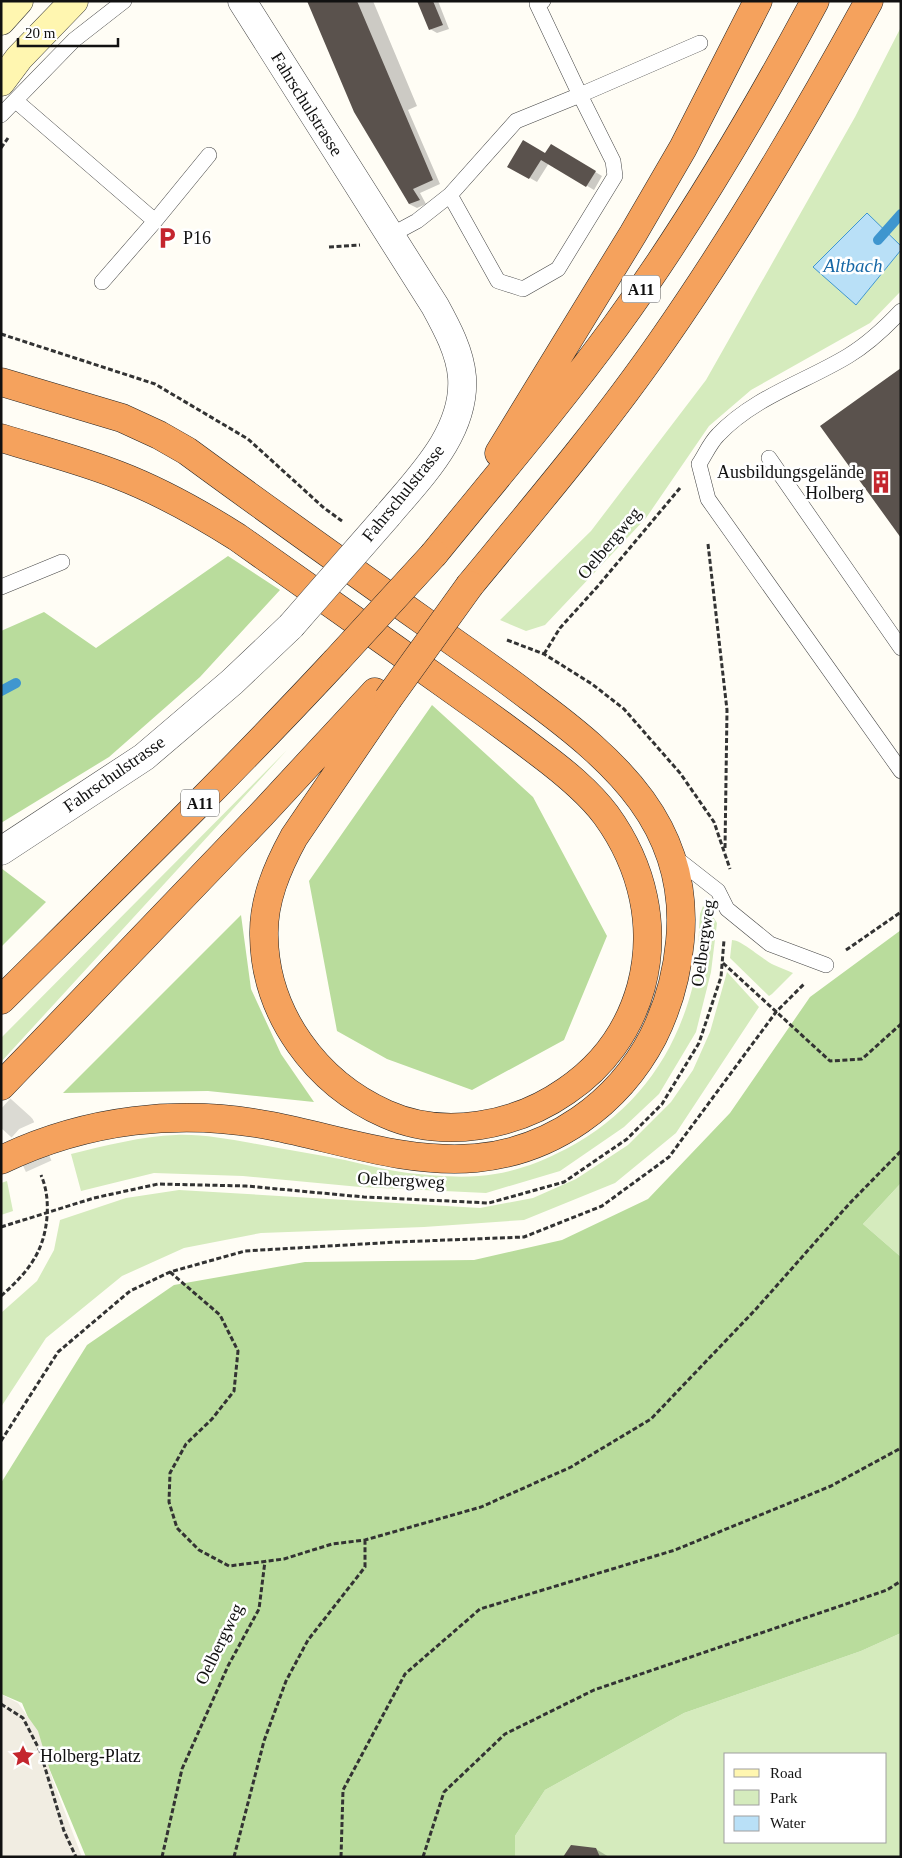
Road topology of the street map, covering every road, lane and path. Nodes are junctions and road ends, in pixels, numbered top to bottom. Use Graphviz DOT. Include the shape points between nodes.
graph roads {
  1 [pos="19,1"];
  2 [pos="74,1"];
  3 [pos="124,1"];
  4 [pos="242,1"];
  5 [pos="543,1"];
  6 [pos="758,1"];
  7 [pos="815,1"];
  8 [pos="869,1"];
  9 [pos="1,21"];
  10 [pos="700,43"];
  11 [pos="9,91"];
  12 [pos="580,95"];
  13 [pos="1,115"];
  14 [pos="209,155"];
  15 [pos="450,195"];
  16 [pos="154,221"];
  17 [pos="391,235"];
  18 [pos="102,282"];
  19 [pos="901,311"];
  20 [pos="3,383"];
  21 [pos="1,438"];
  22 [pos="769,458"];
  23 [pos="699,464"];
  24 [pos="708,543"];
  25 [pos="438,548"];
  26 [pos="62,562"];
  27 [pos="1,587"];
  28 [pos="901,648"];
  29 [pos="383,694"];
  30 [pos="901,772"];
  31 [pos="1,851"];
  32 [pos="724,852"];
  33 [pos="671,854"];
  34 [pos="727,909"];
  35 [pos="901,912"];
  36 [pos="722,963"];
  37 [pos="826,965"];
  38 [pos="1,1000"];
  39 [pos="776,1012"];
  40 [pos="901,1024"];
  41 [pos="1,1086"];
  42 [pos="901,1151"];
  43 [pos="1,1160"];
  44 [pos="39,1167"];
  45 [pos="1,1227"];
  46 [pos="170,1272"];
  47 [pos="1,1296"];
  48 [pos="1,1441"];
  49 [pos="901,1448"];
  50 [pos="365,1540"];
  51 [pos="265,1561"];
  52 [pos="901,1581"];
  53 [pos="1,1704"];
  54 [pos="76,1857"];
  55 [pos="162,1857"];
  56 [pos="234,1857"];
  57 [pos="341,1857"];
  58 [pos="423,1857"];
  1 -- 9 [label="main road"];
  2 -- 11 [label="main road" via="19,58"];
  3 -- 11 [label="lane"];
  4 -- 17 [label="street, Fahrschulstrasse"];
  5 -- 12 [label="lane" via="536,4"];
  6 -- 25 [label="highway" via="683,148 633,234"];
  7 -- 25 [label="highway, A11" via="743,130 616,326 544,420"];
  8 -- 29 [label="highway, A11, bridge" via="823,86 706,277 622,396"];
  10 -- 12 [label="lane"];
  11 -- 13 [label="lane"];
  11 -- 16 [label="lane"];
  12 -- 15 [label="lane" via="516,121"];
  12 -- 15 [label="lane" via="613,160 616,176 558,269 523,289 498,281"];
  14 -- 16 [label="lane"];
  15 -- 17 [label="lane" via="417,221"];
  16 -- 18 [label="lane"];
  17 -- 31 [label="street, Fahrschulstrasse, bridge" via="450,334 462,377 461,396 447,438 388,515 291,626 232,682 144,757"];
  19 -- 23 [label="lane" via="880,333 849,356 791,384 745,412 717,436"];
  20 -- 33 [label="highway" via="122,418 187,452 572,728 601,753 642,800"];
  21 -- 29 [label="highway" via="118,474 205,516 502,725 562,771 606,814 637,872 647,916 647,959 638,999 619,1037 595,1067 554,1099 504,1120 457,1127 432,1126 389,1116 367,1104 332,1079 300,1046 286,1023 270,981 264,942 265,918 281,861"];
  22 -- 28 [label="lane"];
  23 -- 30 [label="lane" via="708,498"];
  23 -- 32 [label="path, Oelbergweg" via="560,628 544,654 624,709 651,738 714,822"];
  24 -- 32 [label="path" via="727,710"];
  25 -- 38 [label="highway, A11, bridge" via="336,662"];
  26 -- 27 [label="lane"];
  29 -- 41 [label="highway, A11" via="260,816"];
  32 -- 34 [label="path, Oelbergweg" via="730,868"];
  33 -- 34 [label="lane" via="718,891"];
  33 -- 43 [label="highway" via="681,900 682,925 676,974 662,1018 636,1066 618,1088 598,1108 555,1136 504,1153 476,1158 445,1158 385,1151 235,1120 180,1117 99,1126"];
  34 -- 36 [label="path, Oelbergweg"];
  34 -- 37 [label="lane" via="770,944"];
  35 -- 37 [label="path"];
  36 -- 39 [label="path"];
  36 -- 45 [label="path, Oelbergweg, bridge" via="721,977 700,1043 662,1104 627,1138 564,1182 489,1203 364,1197 246,1186 158,1184 94,1198"];
  37 -- 39 [label="path"];
  39 -- 40 [label="path" via="830,1060 862,1059"];
  39 -- 46 [label="path" via="669,1158 602,1206 524,1237 245,1251"];
  42 -- 50 [label="path" via="651,1419 571,1467 480,1507"];
  44 -- 47 [label="path" via="48,1203 42,1247 20,1278"];
  46 -- 48 [label="path" via="130,1291 58,1352"];
  46 -- 51 [label="path" via="220,1315 238,1351 234,1391 186,1444 170,1473 169,1502 177,1528 199,1550 228,1566"];
  49 -- 57 [label="path" via="831,1486 675,1550 480,1609 405,1674 343,1790"];
  50 -- 51 [label="path" via="332,1544"];
  50 -- 56 [label="path" via="365,1567 308,1640 286,1681 264,1741"];
  51 -- 55 [label="path, Oelbergweg" via="259,1609 228,1666 182,1768"];
  52 -- 58 [label="path" via="887,1590 594,1690 505,1734 444,1792"];
  53 -- 54 [label="path" via="23,1718 40,1751 64,1831"];
}
